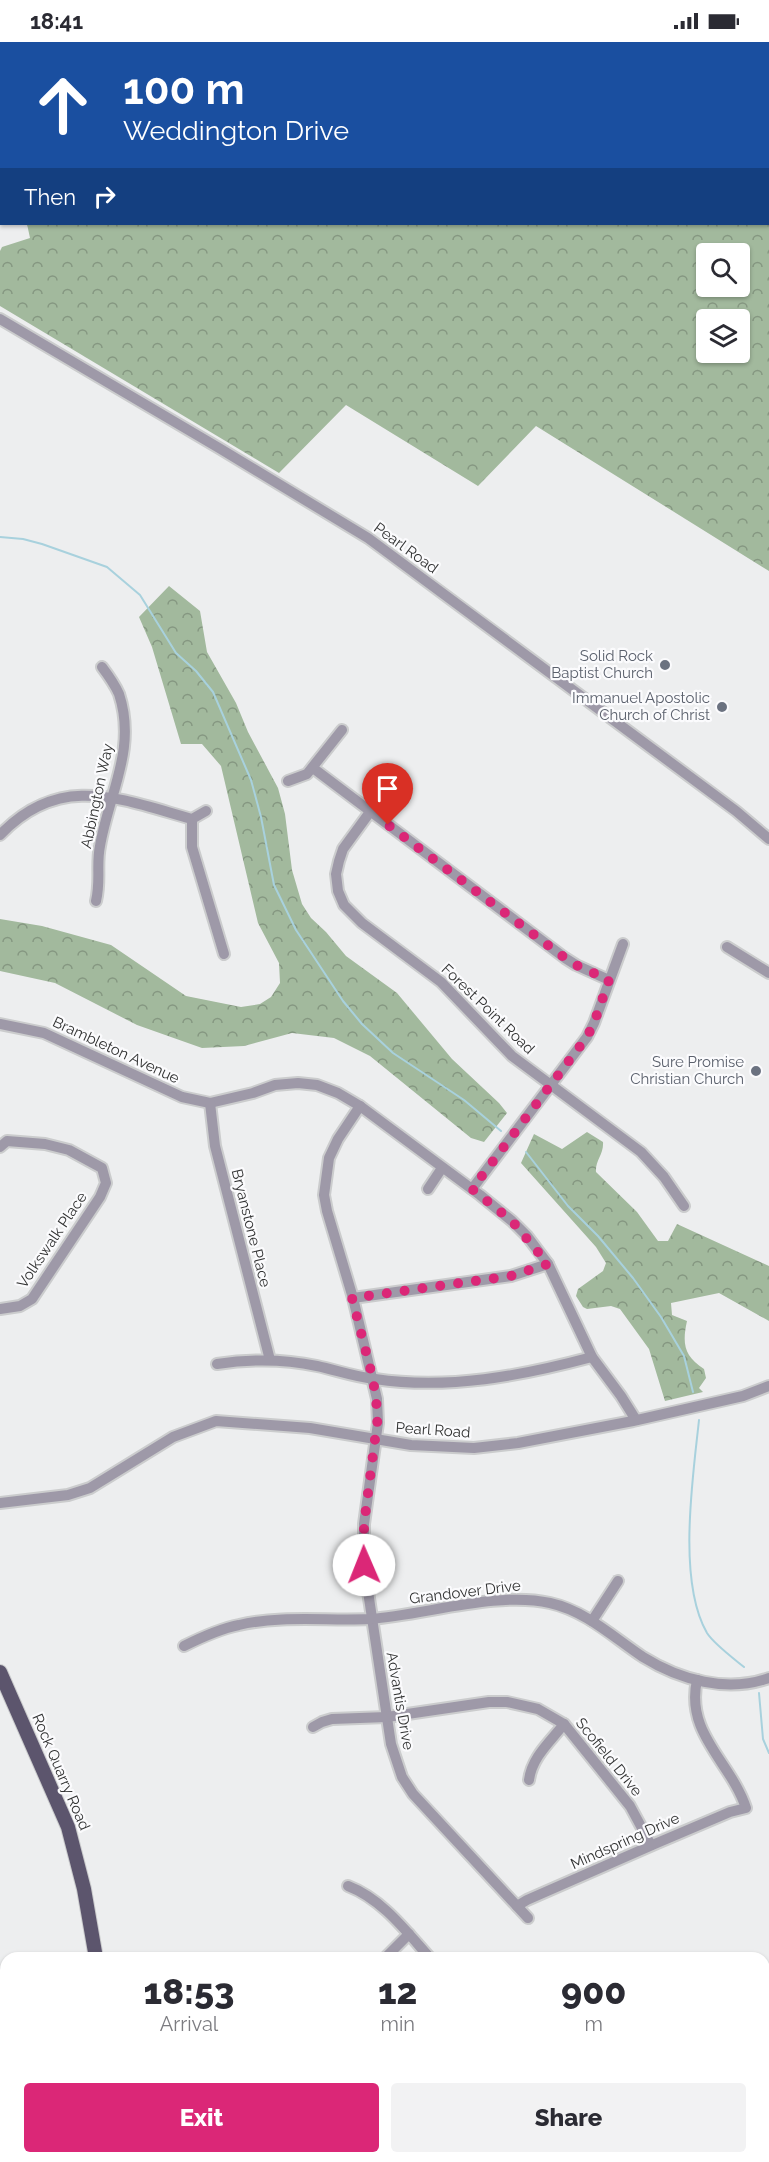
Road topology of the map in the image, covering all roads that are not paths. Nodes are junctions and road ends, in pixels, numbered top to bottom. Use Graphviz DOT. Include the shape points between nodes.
graph roads {
  1 [pos="0,319"];
  2 [pos="102,667"];
  3 [pos="342,730"];
  4 [pos="313,768"];
  5 [pos="288,781"];
  6 [pos="113,797"];
  7 [pos="206,811"];
  8 [pos="370,812"];
  9 [pos="192,819"];
  10 [pos="0,835"];
  11 [pos="769,839"];
  12 [pos="96,901"];
  13 [pos="622,944"];
  14 [pos="727,947"];
  15 [pos="224,954"];
  16 [pos="769,973"];
  17 [pos="609,980"];
  18 [pos="0,1024"];
  19 [pos="551,1086"];
  20 [pos="210,1103"];
  21 [pos="360,1106"];
  22 [pos="0,1147"];
  23 [pos="442,1168"];
  24 [pos="428,1189"];
  25 [pos="472,1189"];
  26 [pos="684,1206"];
  27 [pos="548,1264"];
  28 [pos="352,1298"];
  29 [pos="0,1309"];
  30 [pos="592,1358"];
  31 [pos="270,1360"];
  32 [pos="216,1364"];
  33 [pos="373,1379"];
  34 [pos="769,1386"];
  35 [pos="636,1420"];
  36 [pos="376,1441"];
  37 [pos="0,1503"];
  38 [pos="618,1581"];
  39 [pos="371,1619"];
  40 [pos="592,1621"];
  41 [pos="184,1646"];
  42 [pos="0,1672"];
  43 [pos="769,1678"];
  44 [pos="697,1680"];
  45 [pos="387,1717"];
  46 [pos="564,1724"];
  47 [pos="313,1727"];
  48 [pos="529,1780"];
  49 [pos="651,1845"];
  50 [pos="348,1886"];
  51 [pos="518,1906"];
  52 [pos="528,1918"];
  53 [pos="409,1934"];
  54 [pos="95,1952"];
  55 [pos="391,1952"];
  56 [pos="425,1952"];
  1 -- 11 [label="street, Pearl Road" via="368,538"];
  2 -- 6 [label="street, Abbington Way" via="118,692 126,725 125,751"];
  3 -- 4 [label="street"];
  4 -- 5 [label="street"];
  4 -- 8 [label="street"];
  6 -- 9 [label="street"];
  6 -- 10 [label="street" via="60,798 25,813"];
  6 -- 12 [label="street, Abbington Way" via="99,847 100,885"];
  7 -- 9 [label="street"];
  8 -- 17 [label="street" via="565,958"];
  8 -- 19 [label="street, Forest Point Road" via="343,849 339,861 336,874 344,905 441,982 512,1056"];
  9 -- 15 [label="street" via="192,847"];
  13 -- 17 [label="street"];
  14 -- 16 [label="street"];
  17 -- 19 [label="street" via="587,1037"];
  18 -- 20 [label="street, Brambleton Avenue" via="44,1032 162,1089"];
  19 -- 25 [label="street"];
  19 -- 26 [label="street, Forest Point Road" via="641,1152"];
  20 -- 21 [label="street, Brambleton Avenue" via="275,1085 298,1083 339,1093"];
  20 -- 31 [label="street, Bryanstone Place" via="215,1146"];
  21 -- 23 [label="street, Brambleton Avenue"];
  21 -- 28 [label="street, Advantis Drive" via="329,1158 324,1195"];
  22 -- 29 [label="street, Volkswalk Place" via="7,1141 69,1150 102,1168 106,1183 32,1299 20,1306"];
  23 -- 24 [label="street"];
  23 -- 25 [label="street, Brambleton Avenue"];
  25 -- 27 [label="street, Brambleton Avenue" via="512,1221"];
  27 -- 28 [label="street" via="511,1276"];
  27 -- 30 [label="street, Brambleton Avenue"];
  28 -- 33 [label="street, Advantis Drive"];
  30 -- 33 [label="street" via="538,1372 475,1381 415,1383"];
  30 -- 35 [label="street, Brambleton Avenue"];
  31 -- 32 [label="street"];
  31 -- 33 [label="street" via="314,1365"];
  33 -- 36 [label="street, Advantis Drive" via="378,1416"];
  34 -- 35 [label="street, Pearl Road" via="743,1396"];
  35 -- 36 [label="street, Pearl Road" via="474,1448"];
  36 -- 37 [label="street, Pearl Road" via="310,1428 216,1421 173,1437 90,1488 68,1495"];
  36 -- 39 [label="street, Advantis Drive" via="363,1547"];
  38 -- 40 [label="street"];
  39 -- 40 [label="street, Grandover Drive" via="503,1600 529,1600 571,1609"];
  39 -- 41 [label="street, Grandover Drive" via="257,1621 210,1633"];
  39 -- 45 [label="street, Advantis Drive"];
  40 -- 44 [label="street, Grandover Drive" via="644,1657"];
  42 -- 54 [label="main road, Rock Quarry Road" via="68,1827"];
  43 -- 44 [label="street, Grandover Drive" via="741,1684"];
  44 -- 49 [label="street, Mindspring Drive" via="694,1704 700,1726 746,1808"];
  45 -- 46 [label="street, Scofield Drive" via="507,1702 538,1709"];
  45 -- 47 [label="street, Scofield Drive" via="332,1719"];
  45 -- 51 [label="street, Advantis Drive" via="396,1763 413,1794"];
  46 -- 48 [label="street" via="535,1759"];
  46 -- 49 [label="street, Scofield Drive" via="630,1806"];
  49 -- 51 [label="street, Mindspring Drive"];
  50 -- 53 [label="street" via="371,1898"];
  51 -- 52 [label="street, Advantis Drive"];
  53 -- 55 [label="street"];
  53 -- 56 [label="street"];
}
